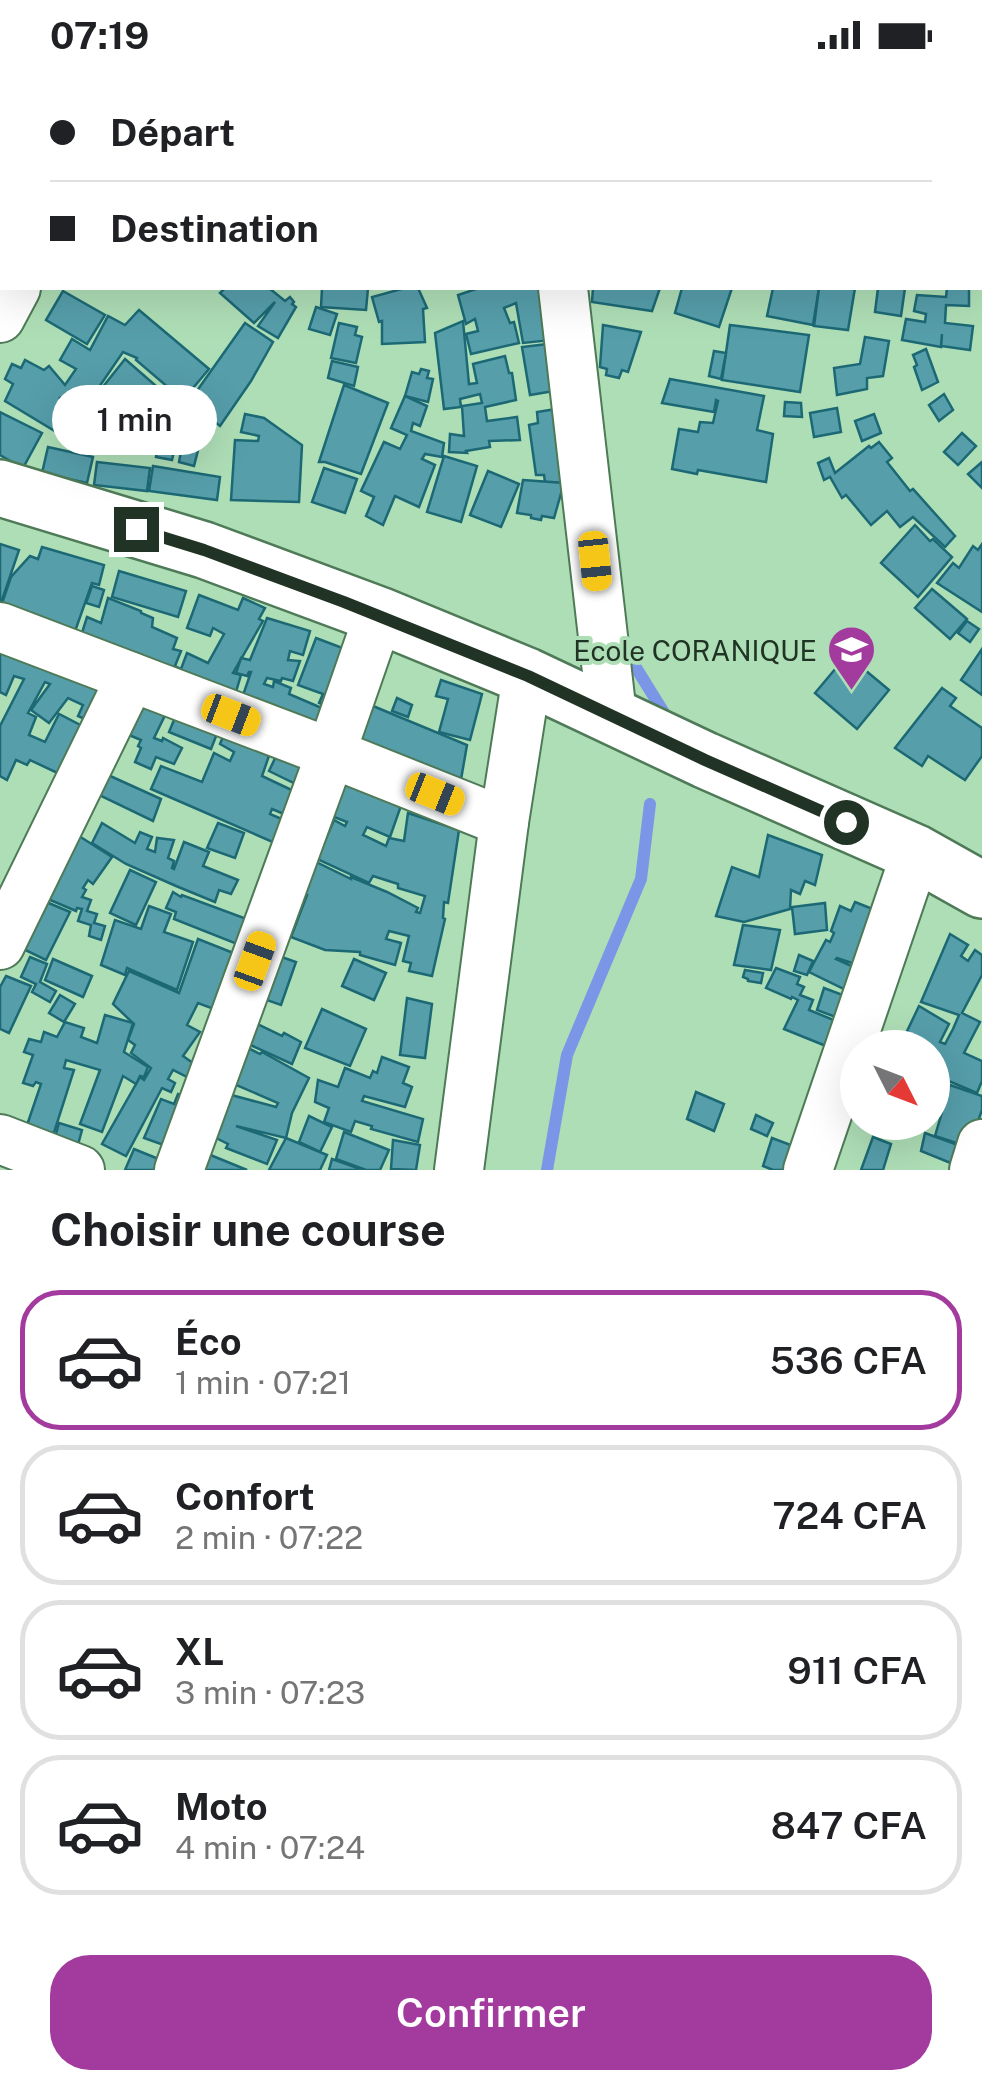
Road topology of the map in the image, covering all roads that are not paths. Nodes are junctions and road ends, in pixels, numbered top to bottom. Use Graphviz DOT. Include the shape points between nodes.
graph roads {
  1 [pos="15,290"];
  2 [pos="563,290"];
  3 [pos="0,318"];
  4 [pos="0,488"];
  5 [pos="379,615"];
  6 [pos="0,627"];
  7 [pos="528,676"];
  8 [pos="131,677"];
  9 [pos="612,715"];
  10 [pos="331,753"];
  11 [pos="504,822"];
  12 [pos="916,853"];
  13 [pos="982,890"];
  14 [pos="0,945"];
  15 [pos="0,1139"];
  16 [pos="982,1144"];
  17 [pos="80,1170"];
  18 [pos="178,1170"];
  19 [pos="460,1170"];
  20 [pos="808,1170"];
  21 [pos="974,1170"];
  1 -- 3 [label="street"];
  2 -- 9 [label="street"];
  4 -- 5 [label="street" via="204,550"];
  5 -- 7 [label="street"];
  5 -- 10 [label="street"];
  6 -- 8 [label="street"];
  7 -- 9 [label="street"];
  7 -- 11 [label="street"];
  8 -- 10 [label="street"];
  8 -- 14 [label="street"];
  9 -- 12 [label="street"];
  10 -- 11 [label="street"];
  10 -- 18 [label="street"];
  11 -- 19 [label="street"];
  12 -- 13 [label="street"];
  12 -- 20 [label="street"];
  15 -- 17 [label="street"];
  16 -- 21 [label="street"];
}
